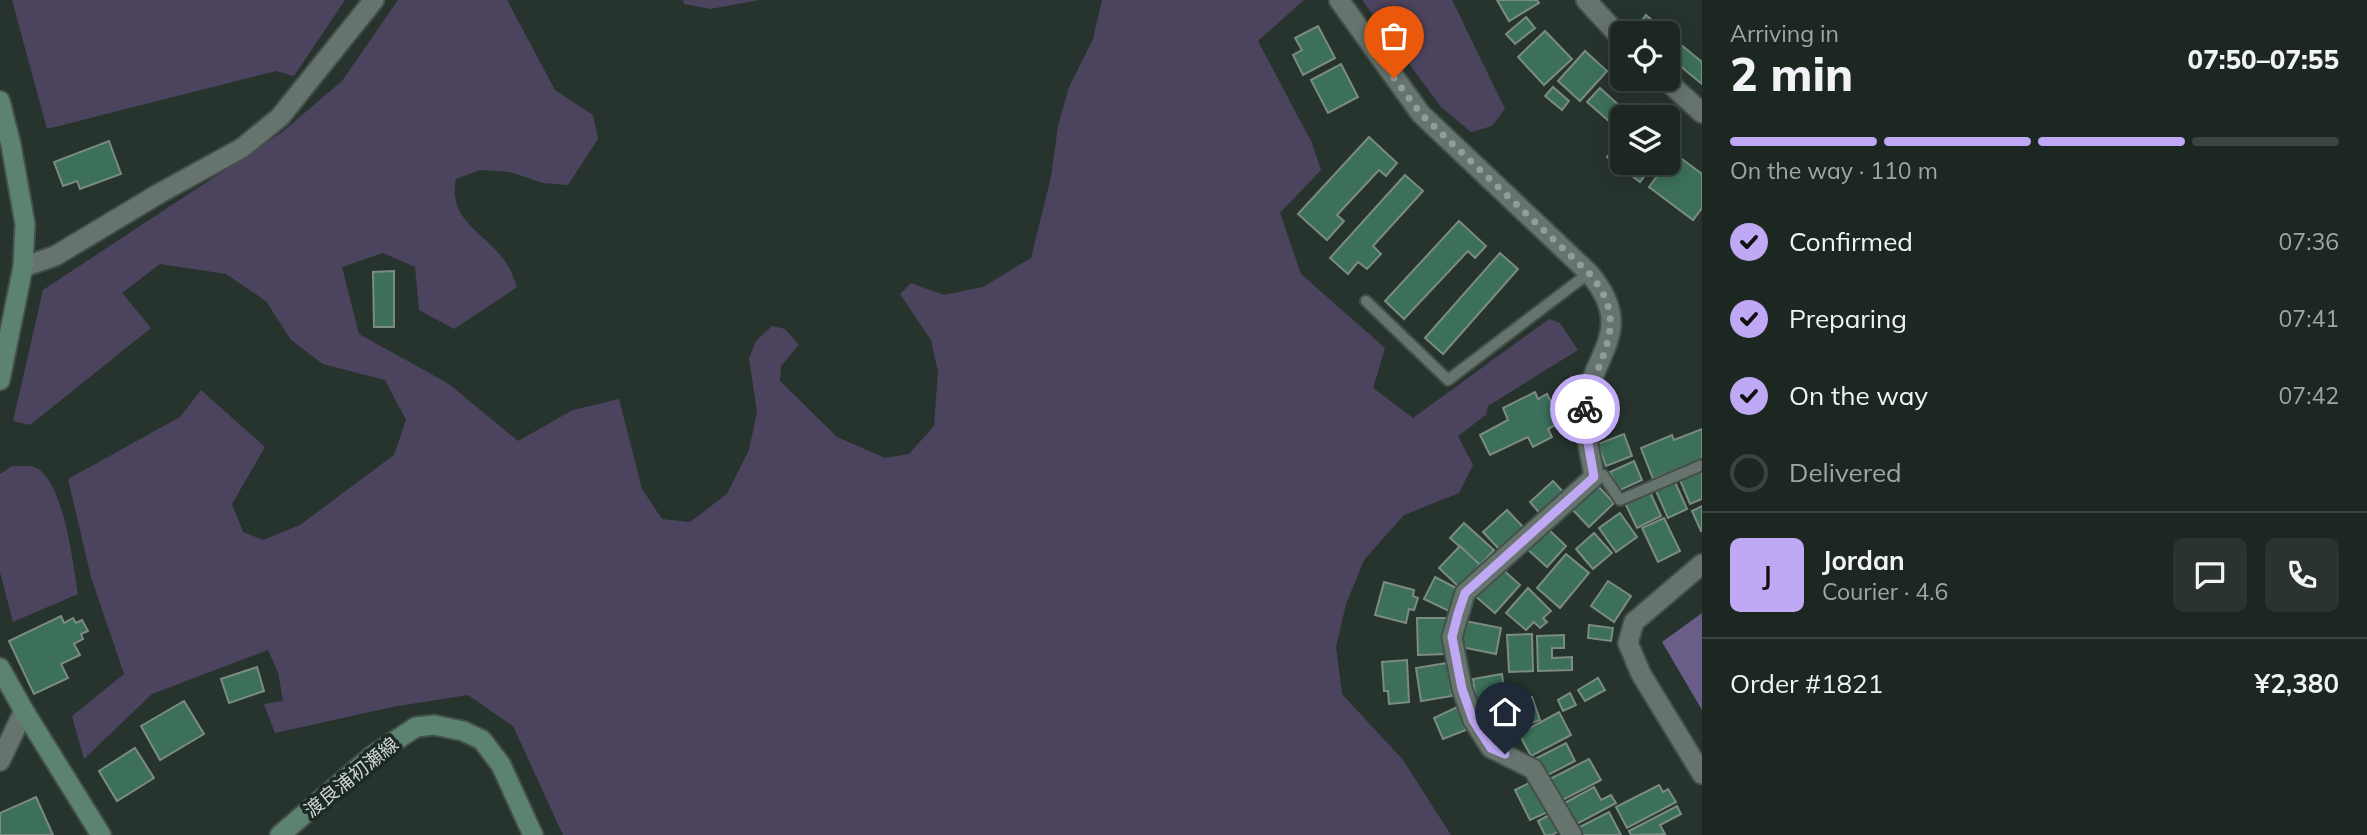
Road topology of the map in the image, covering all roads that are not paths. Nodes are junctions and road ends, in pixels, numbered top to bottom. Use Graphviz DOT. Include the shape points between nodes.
graph roads {
  1 [pos="374,0"];
  2 [pos="1339,0"];
  3 [pos="1586,0"];
  4 [pos="1610,26"];
  5 [pos="1678,91"];
  6 [pos="0,101"];
  7 [pos="1702,113"];
  8 [pos="23,267"];
  9 [pos="1589,273"];
  10 [pos="1366,301"];
  11 [pos="0,380"];
  12 [pos="1702,465"];
  13 [pos="1594,477"];
  14 [pos="1702,564"];
  15 [pos="0,668"];
  16 [pos="24,711"];
  17 [pos="0,761"];
  18 [pos="1702,774"];
  19 [pos="101,835"];
  20 [pos="280,835"];
  21 [pos="533,835"];
  22 [pos="1572,835"];
  1 -- 8 [label="street" via="279,117 242,148 55,257"];
  2 -- 9 [label="street" via="1421,114"];
  3 -- 4 [label="street"];
  5 -- 7 [label="street"];
  6 -- 8 [label="main road" via="25,224"];
  8 -- 11 [label="main road"];
  9 -- 10 [label="lane" via="1448,380"];
  9 -- 13 [label="street" via="1602,288 1611,318 1609,343 1585,410"];
  12 -- 13 [label="lane" via="1619,500 1603,475"];
  13 -- 22 [label="street" via="1465,593 1452,637 1473,720 1491,748 1533,769"];
  14 -- 18 [label="street" via="1633,622 1628,643 1641,674"];
  15 -- 16 [label="main road"];
  16 -- 17 [label="street"];
  16 -- 19 [label="main road"];
  20 -- 21 [label="main road, 渡良浦初瀬線" via="372,756 416,727 434,725 482,740 501,765"];
}
